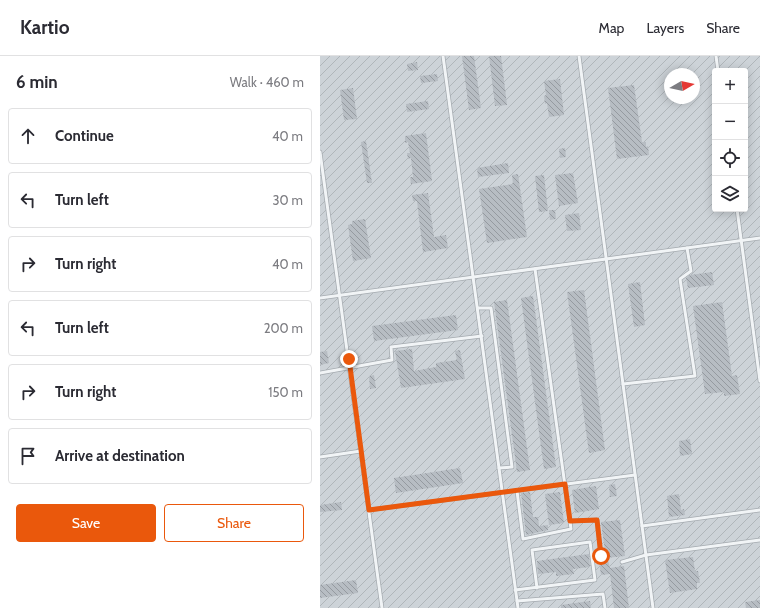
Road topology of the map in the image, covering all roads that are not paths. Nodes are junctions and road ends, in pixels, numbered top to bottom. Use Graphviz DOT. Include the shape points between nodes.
graph roads {
  1 [pos="443,56"];
  2 [pos="579,56"];
  3 [pos="716,56"];
  4 [pos="718,68"];
  5 [pos="320,152"];
  6 [pos="737,212"];
  7 [pos="760,238"];
  8 [pos="741,241"];
  9 [pos="687,248"];
  10 [pos="606,259"];
  11 [pos="536,269"];
  12 [pos="474,277"];
  13 [pos="340,295"];
  14 [pos="320,298"];
  15 [pos="478,308"];
  16 [pos="482,336"];
  17 [pos="350,367"];
  18 [pos="320,373"];
  19 [pos="760,381"];
  20 [pos="623,384"];
  21 [pos="360,451"];
  22 [pos="320,456"];
  23 [pos="499,468"];
  24 [pos="635,475"];
  25 [pos="565,484"];
  26 [pos="517,490"];
  27 [pos="502,492"];
  28 [pos="369,510"];
  29 [pos="760,510"];
  30 [pos="570,521"];
  31 [pos="642,526"];
  32 [pos="760,540"];
  33 [pos="646,555"];
  34 [pos="601,556"];
  35 [pos="622,562"];
  36 [pos="537,588"];
  37 [pos="515,590"];
  38 [pos="517,601"];
  39 [pos="382,608"];
  40 [pos="518,608"];
  41 [pos="605,608"];
  42 [pos="653,608"];
  1 -- 12 [label="lane"];
  2 -- 10 [label="lane"];
  3 -- 4 [label="lane"];
  5 -- 13 [label="lane"];
  6 -- 8 [label="lane"];
  7 -- 8 [label="lane"];
  8 -- 9 [label="lane"];
  8 -- 19 [label="lane"];
  9 -- 10 [label="lane"];
  9 -- 20 [label="lane" via="691,271 680,279 695,376"];
  10 -- 11 [label="lane"];
  10 -- 20 [label="lane"];
  11 -- 12 [label="lane"];
  11 -- 25 [label="lane"];
  12 -- 13 [label="lane"];
  12 -- 15 [label="lane"];
  13 -- 14 [label="lane"];
  13 -- 17 [label="lane"];
  15 -- 16 [label="lane"];
  15 -- 23 [label="lane" via="491,308 512,467"];
  16 -- 17 [label="lane" via="391,347 392,360"];
  16 -- 23 [label="lane"];
  17 -- 18 [label="lane"];
  17 -- 21 [label="lane"];
  20 -- 24 [label="lane"];
  21 -- 22 [label="lane"];
  21 -- 28 [label="lane"];
  23 -- 27 [label="lane"];
  24 -- 25 [label="lane"];
  24 -- 31 [label="lane"];
  25 -- 26 [label="lane"];
  25 -- 30 [label="lane"];
  26 -- 27 [label="lane"];
  26 -- 30 [label="lane" via="523,539 571,529"];
  27 -- 28 [label="lane"];
  27 -- 37 [label="lane"];
  28 -- 39 [label="lane"];
  29 -- 31 [label="lane"];
  30 -- 34 [label="lane" via="597,520"];
  31 -- 33 [label="lane"];
  32 -- 33 [label="lane"];
  33 -- 35 [label="lane"];
  33 -- 42 [label="lane"];
  36 -- 36 [label="lane" via="595,580 590,542 532,550"];
  36 -- 37 [label="lane"];
  37 -- 38 [label="lane"];
  38 -- 40 [label="lane"];
  38 -- 41 [label="lane" via="603,594"];
}
